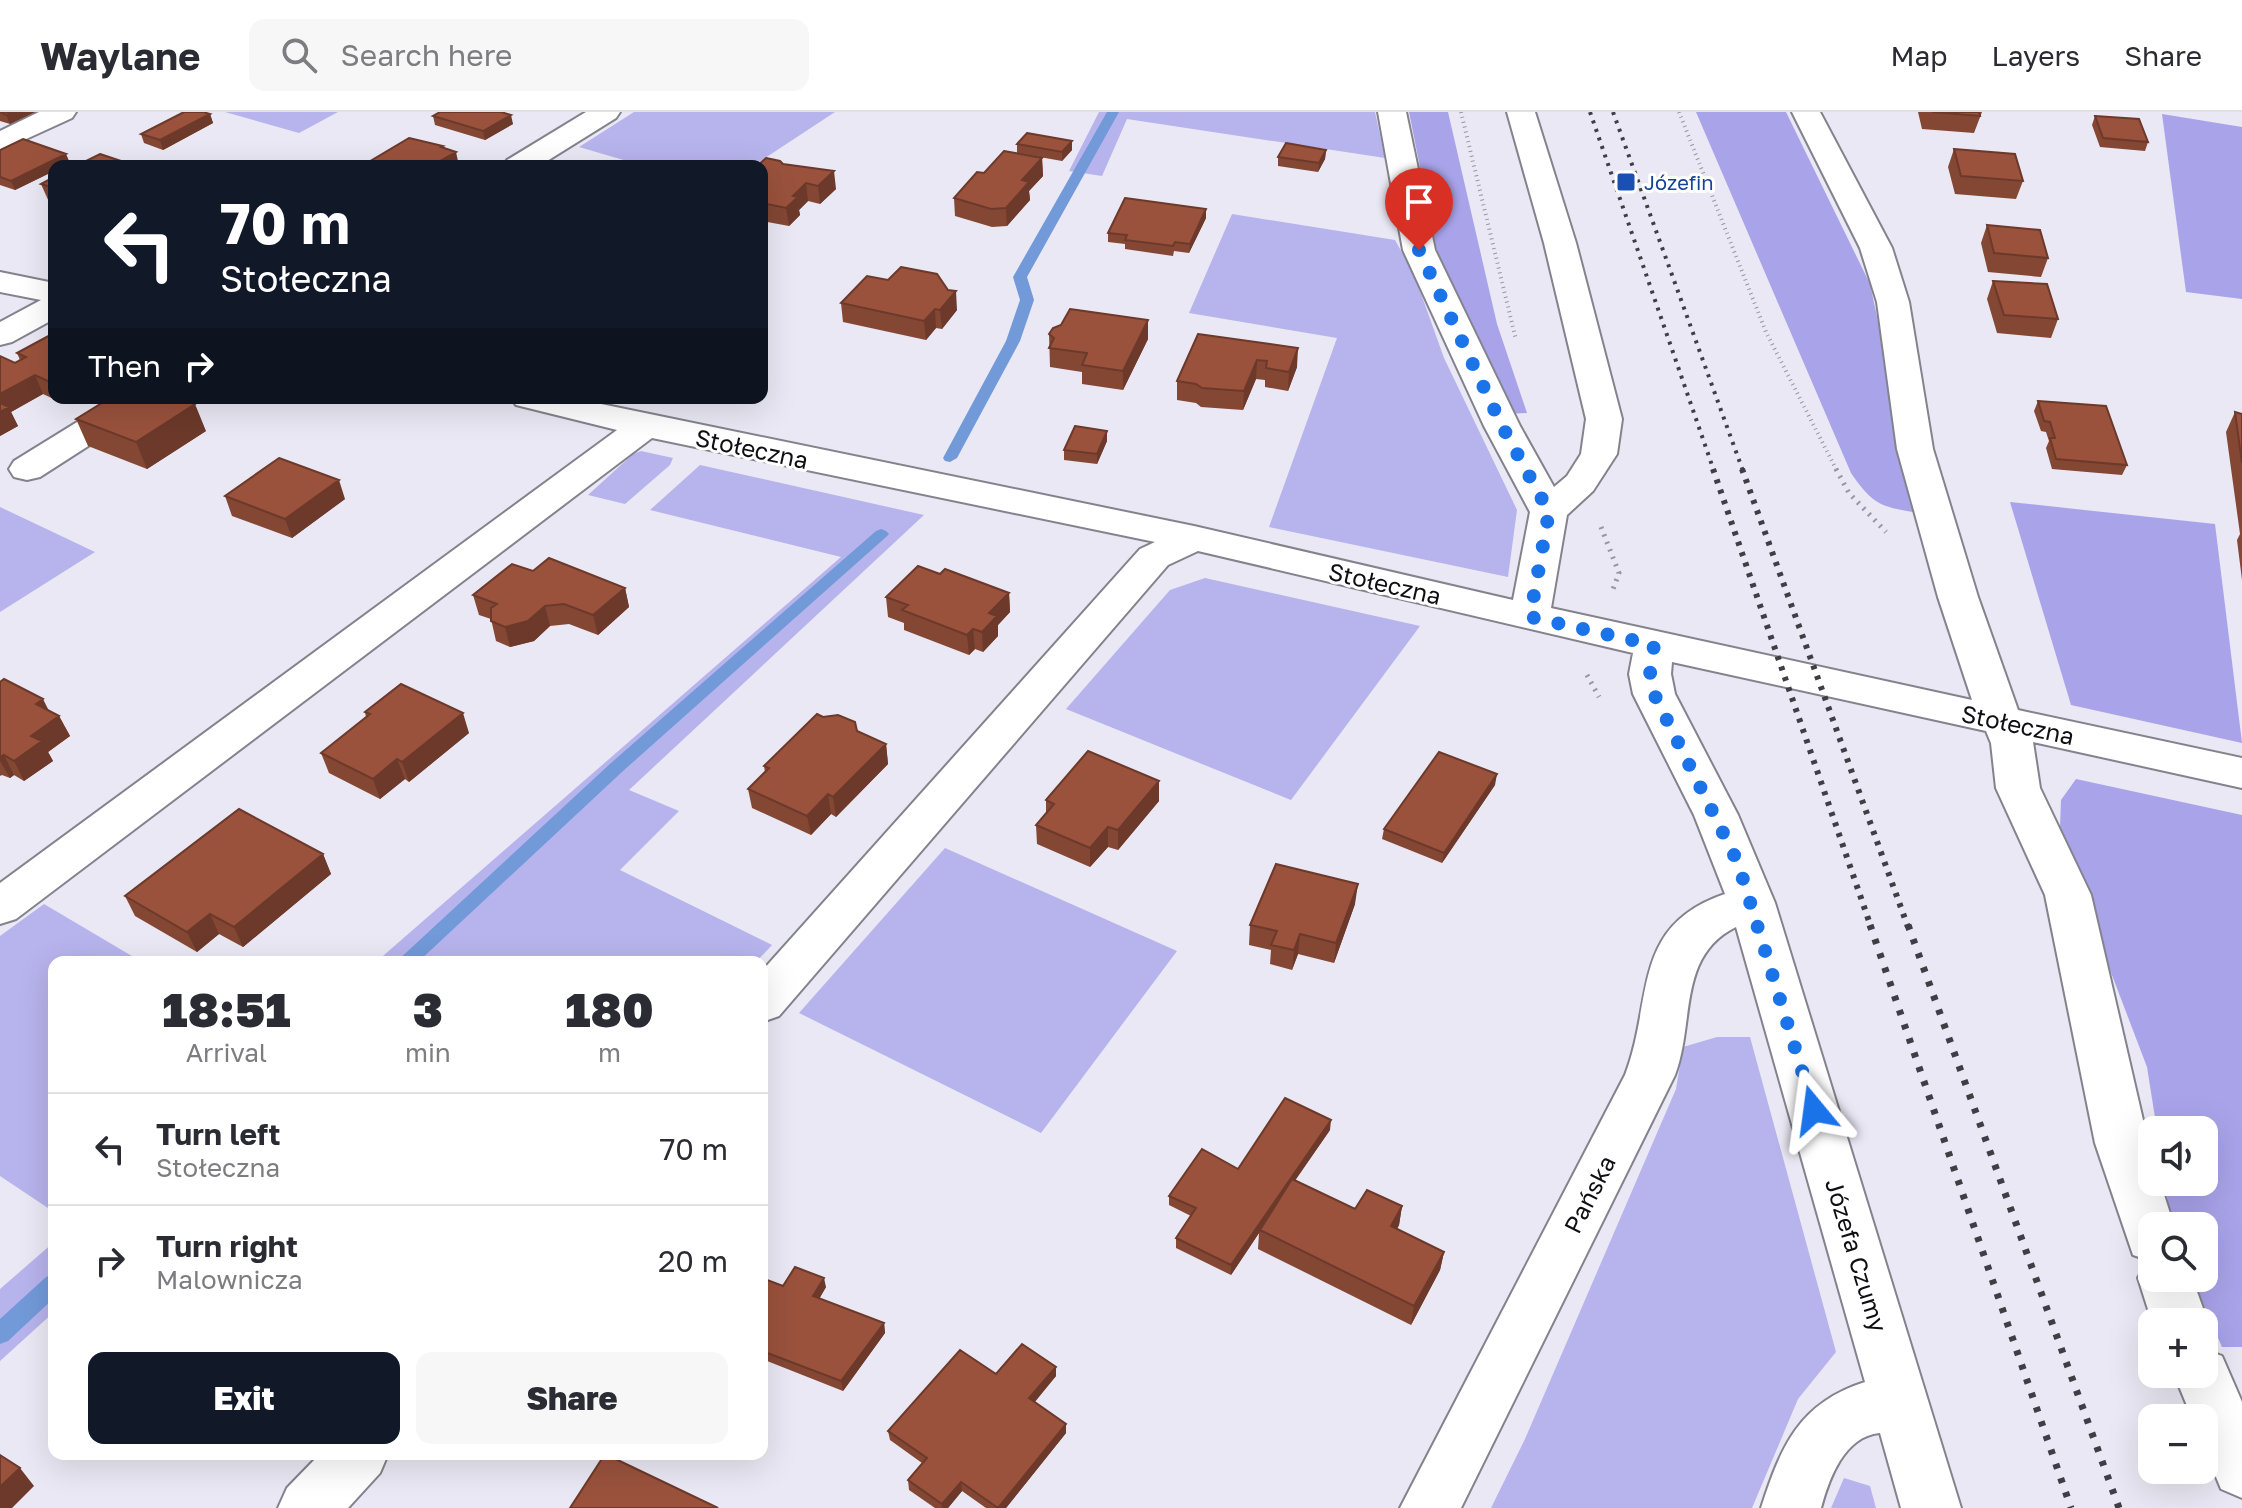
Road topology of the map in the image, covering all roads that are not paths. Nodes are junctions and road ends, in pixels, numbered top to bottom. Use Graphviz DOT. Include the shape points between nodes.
graph roads {
  1 [pos="62,112"];
  2 [pos="606,112"];
  3 [pos="1392,112"];
  4 [pos="1521,112"];
  5 [pos="1806,112"];
  6 [pos="0,142"];
  7 [pos="528,160"];
  8 [pos="0,282"];
  9 [pos="48,292"];
  10 [pos="48,309"];
  11 [pos="0,335"];
  12 [pos="130,404"];
  13 [pos="553,404"];
  14 [pos="645,426"];
  15 [pos="27,469"];
  16 [pos="1549,512"];
  17 [pos="1194,538"];
  18 [pos="1530,617"];
  19 [pos="1654,645"];
  20 [pos="2003,720"];
  21 [pos="2242,773"];
  22 [pos="1752,903"];
  23 [pos="0,907"];
  24 [pos="768,996"];
  25 [pos="2143,1212"];
  26 [pos="2208,1388"];
  27 [pos="1901,1406"];
  28 [pos="353,1460"];
  29 [pos="2242,1470"];
  30 [pos="308,1508"];
  31 [pos="1430,1508"];
  32 [pos="1791,1508"];
  33 [pos="1931,1508"];
  1 -- 6 [label="street"];
  2 -- 7 [label="street"];
  3 -- 16 [label="street" via="1419,250"];
  4 -- 16 [label="street" via="1604,419 1599,454 1580,483"];
  5 -- 20 [label="street" via="1876,248 1893,302 1915,449 1958,597"];
  8 -- 9 [label="street"];
  10 -- 11 [label="street"];
  12 -- 15 [label="street"];
  13 -- 14 [label="street, Stołeczna"];
  14 -- 17 [label="street, Stołeczna"];
  14 -- 23 [label="street"];
  16 -- 18 [label="street"];
  17 -- 18 [label="street, Stołeczna"];
  17 -- 24 [label="street" via="1154,557"];
  18 -- 19 [label="street, Stołeczna"];
  19 -- 20 [label="street, Stołeczna"];
  19 -- 22 [label="street, Józefa Czumy" via="1654,694 1716,815"];
  20 -- 21 [label="street, Stołeczna"];
  20 -- 25 [label="street" via="2018,788 2068,895 2121,1143"];
  22 -- 27 [label="street, Józefa Czumy"];
  22 -- 31 [label="street, Pańska" via="1698,926 1681,948 1652,1071"];
  26 -- 29 [label="street"];
  27 -- 32 [label="street" via="1864,1409 1838,1424 1811,1453"];
  27 -- 33 [label="street, Józefa Czumy"];
  28 -- 30 [label="street"];
}
